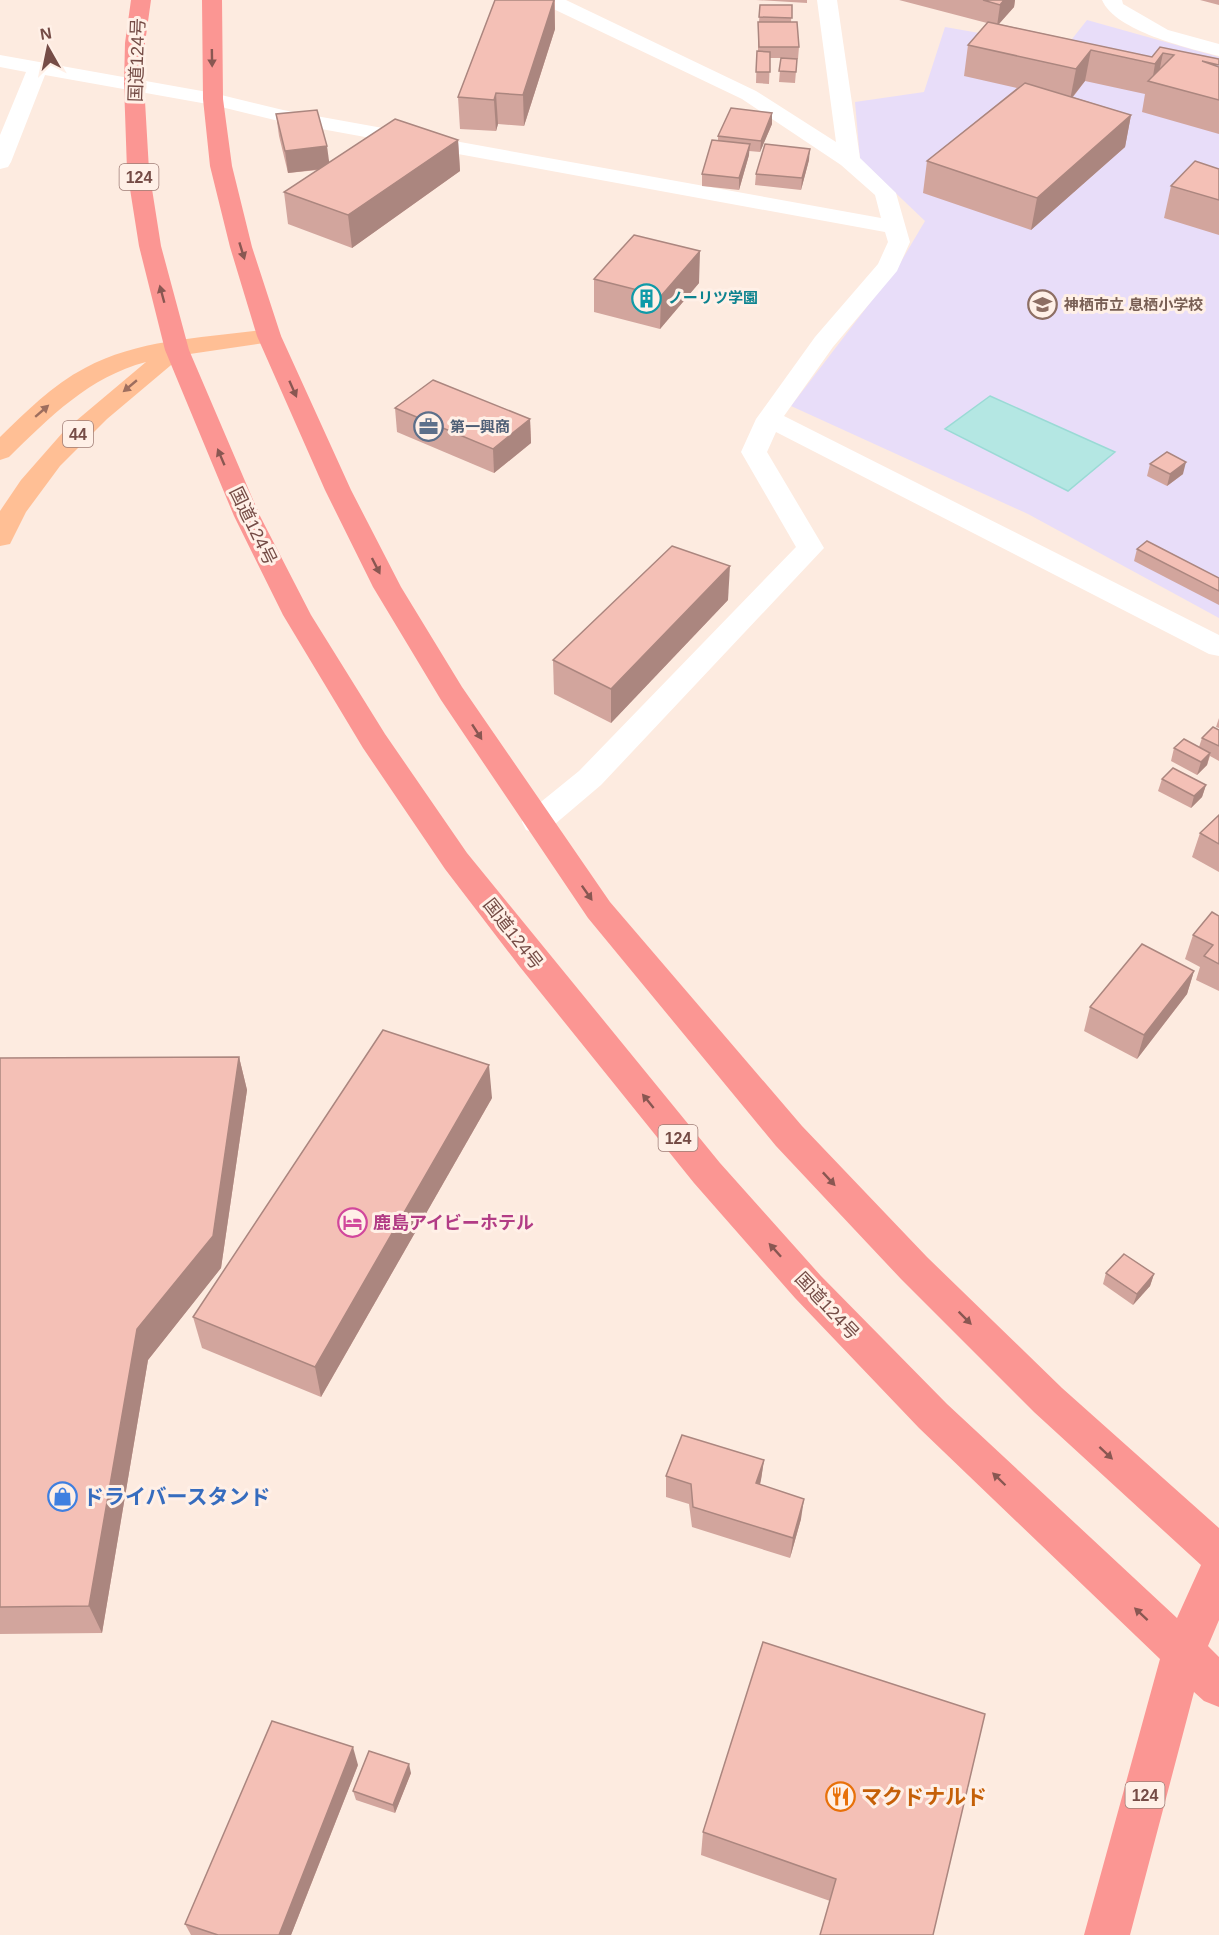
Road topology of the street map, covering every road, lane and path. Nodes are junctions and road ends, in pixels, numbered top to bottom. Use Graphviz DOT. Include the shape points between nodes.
graph roads {
  1 [pos="141,0"];
  2 [pos="212,0"];
  3 [pos="550,0"];
  4 [pos="827,0"];
  5 [pos="1112,0"];
  6 [pos="1219,50"];
  7 [pos="0,61"];
  8 [pos="37,69"];
  9 [pos="134,84"];
  10 [pos="213,99"];
  11 [pos="849,160"];
  12 [pos="0,162"];
  13 [pos="895,227"];
  14 [pos="269,336"];
  15 [pos="177,350"];
  16 [pos="769,419"];
  17 [pos="0,452"];
  18 [pos="0,538"];
  19 [pos="1219,647"];
  20 [pos="537,822"];
  21 [pos="1219,1555"];
  22 [pos="1219,1571"];
  23 [pos="1183,1654"];
  24 [pos="1219,1686"];
  25 [pos="1107,1935"];
  1 -- 9 [label="highway, 国道124号 / 124"];
  2 -- 10 [label="highway, one-way"];
  3 -- 11 [label="street" via="749,95"];
  4 -- 11 [label="street"];
  5 -- 6 [label="street" via="1115,7 1161,34"];
  7 -- 8 [label="street"];
  8 -- 9 [label="street"];
  8 -- 12 [label="street"];
  9 -- 10 [label="street"];
  15 -- 9 [label="highway, 国道124号 / 124, one-way" via="150,246 138,170"];
  10 -- 13 [label="street" via="283,116"];
  10 -- 14 [label="highway, one-way" via="221,166"];
  11 -- 13 [label="street" via="885,193"];
  13 -- 16 [label="street" via="899,242 889,266 824,342"];
  14 -- 15 [label="main road, 44"];
  14 -- 20 [label="highway, one-way" via="338,490 387,587 451,693"];
  17 -- 15 [label="main road, 44, one-way" via="59,396 87,377 126,360"];
  15 -- 18 [label="main road, 44, one-way" via="131,384 69,442 18,504"];
  23 -- 15 [label="highway, 国道124号 / 124, one-way" via="933,1416 808,1287 707,1173 456,861 374,741 297,615 247,516"];
  16 -- 19 [label="street"];
  16 -- 20 [label="street" via="754,452 810,548 590,778"];
  20 -- 21 [label="highway, one-way" via="599,910 789,1136 914,1268 1048,1400"];
  22 -- 23 [label="highway, 124"];
  23 -- 24 [label="highway, 国道124号 / 124"];
  23 -- 25 [label="highway, 124"];
}
